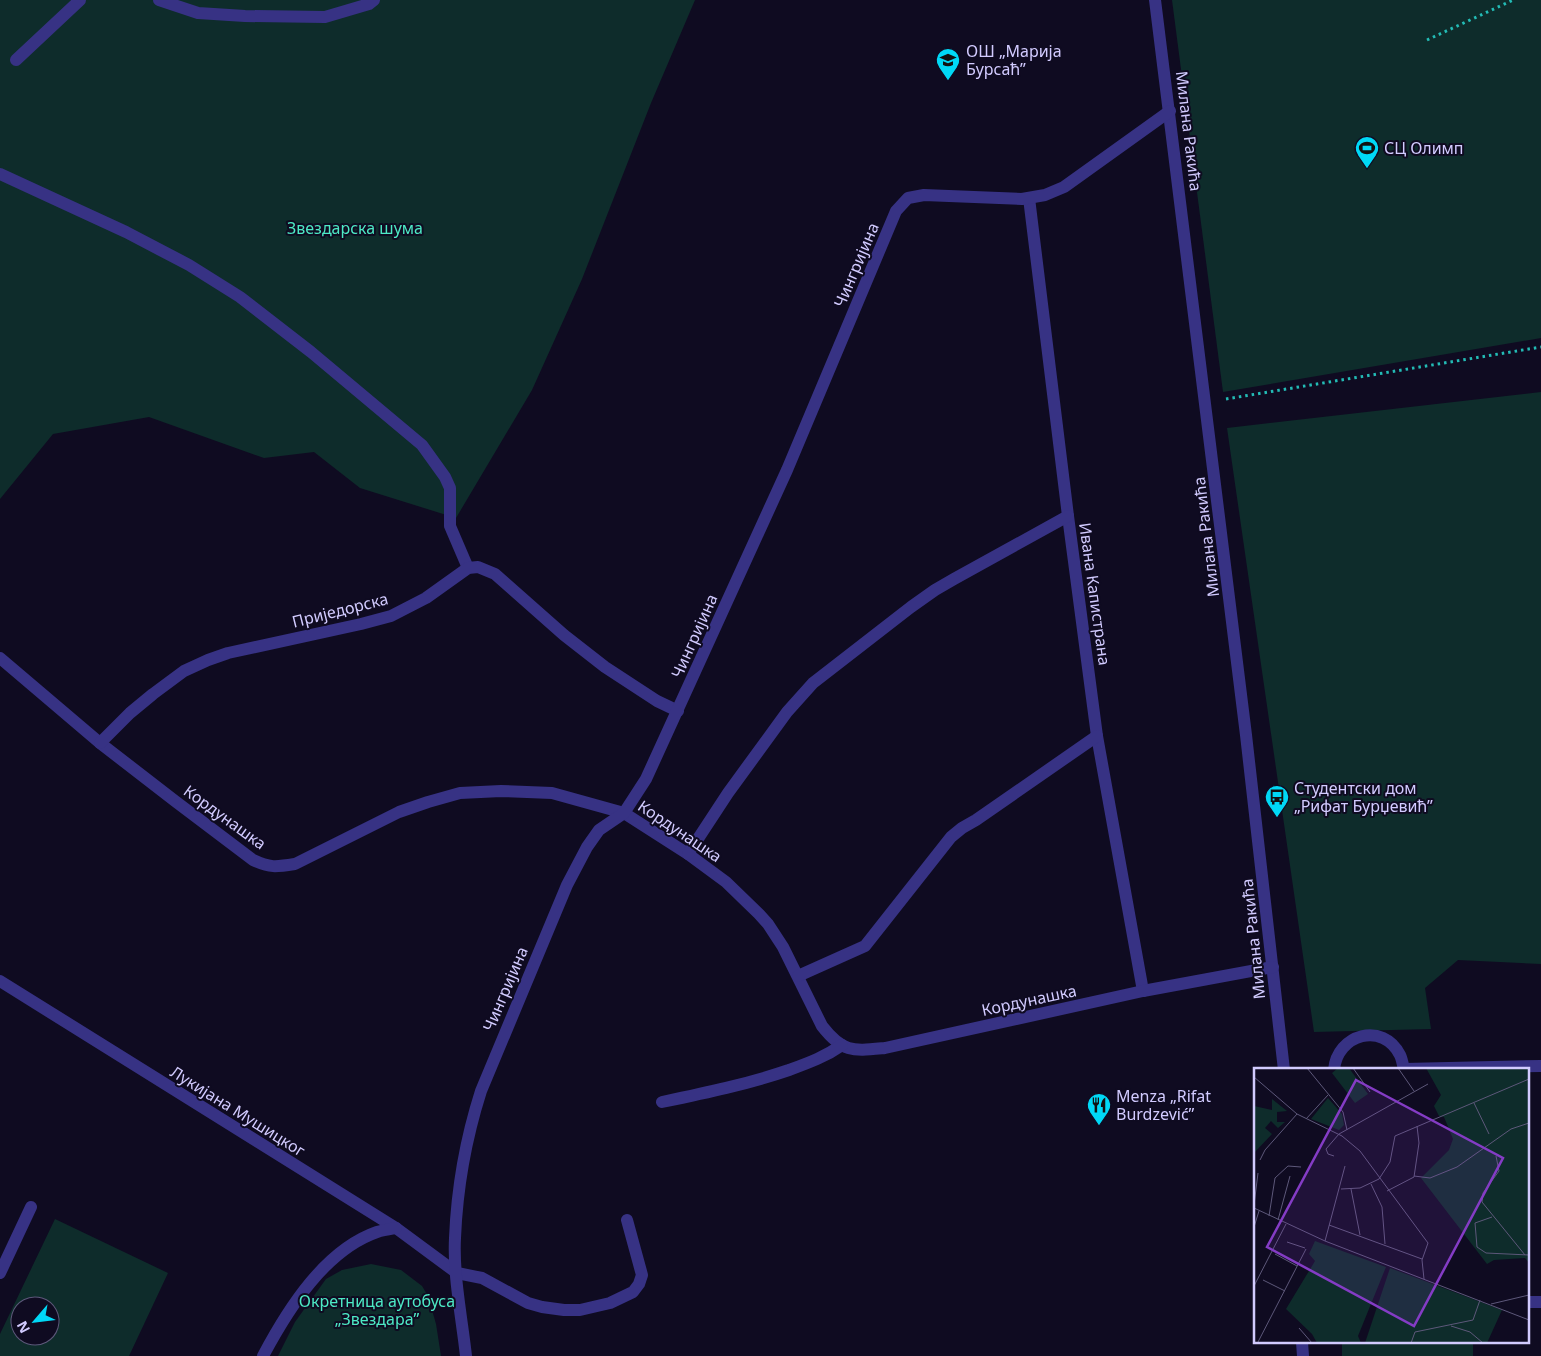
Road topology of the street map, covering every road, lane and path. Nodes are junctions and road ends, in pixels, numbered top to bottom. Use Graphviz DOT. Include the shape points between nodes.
graph roads {
  1 [pos="80,0"];
  2 [pos="159,0"];
  3 [pos="374,0"];
  4 [pos="1155,0"];
  5 [pos="1513,0"];
  6 [pos="1427,40"];
  7 [pos="16,60"];
  8 [pos="1170,111"];
  9 [pos="0,174"];
  10 [pos="1029,198"];
  11 [pos="1541,347"];
  12 [pos="1219,401"];
  13 [pos="1068,516"];
  14 [pos="468,568"];
  15 [pos="0,658"];
  16 [pos="678,711"];
  17 [pos="1098,736"];
  18 [pos="100,743"];
  19 [pos="624,813"];
  20 [pos="688,854"];
  21 [pos="1273,967"];
  22 [pos="798,976"];
  23 [pos="0,981"];
  24 [pos="1143,991"];
  25 [pos="842,1045"];
  26 [pos="1541,1066"];
  27 [pos="1284,1068"];
  28 [pos="1334,1068"];
  29 [pos="1404,1068"];
  30 [pos="1450,1068"];
  31 [pos="662,1102"];
  32 [pos="31,1207"];
  33 [pos="627,1220"];
  34 [pos="396,1228"];
  35 [pos="0,1273"];
  36 [pos="457,1273"];
  37 [pos="1528,1302"];
  38 [pos="1541,1302"];
  39 [pos="264,1356"];
  40 [pos="466,1356"];
  1 -- 7 [label="street"];
  2 -- 3 [label="street" via="198,13 325,17"];
  4 -- 8 [label="street, Милана Ракића"];
  5 -- 6 [label="path"];
  8 -- 10 [label="street, Чингријина" via="1064,187"];
  8 -- 21 [label="street, Милана Ракића"];
  9 -- 14 [label="street" via="126,232 189,265 240,297 422,445 446,477 450,488 450,526"];
  10 -- 13 [label="street, Ивана Капистрана"];
  10 -- 16 [label="street, Чингријина" via="924,195 908,198 896,211 787,470"];
  11 -- 12 [label="path"];
  13 -- 17 [label="street, Ивана Капистрана"];
  13 -- 20 [label="street" via="935,590 813,683 787,712"];
  14 -- 16 [label="street" via="478,567 496,574 582,649 641,691"];
  14 -- 18 [label="street, Приједорска" via="426,598 391,616 228,652 184,671 130,713"];
  15 -- 18 [label="street, Кордунашка"];
  16 -- 19 [label="street, Чингријина" via="646,780"];
  17 -- 22 [label="street" via="951,837 865,946"];
  17 -- 24 [label="street, Ивана Капистрана"];
  18 -- 19 [label="street, Кордунашка" via="253,860 267,867 295,864 399,812 460,793 552,793"];
  19 -- 20 [label="street, Кордунашка"];
  19 -- 36 [label="street, Чингријина" via="599,830 567,885 481,1091 461,1178 455,1239"];
  20 -- 22 [label="street, Кордунашка" via="726,882 759,914"];
  21 -- 24 [label="street, Кордунашка"];
  21 -- 27 [label="street, Милана Ракића"];
  22 -- 25 [label="street, Кордунашка" via="822,1026"];
  23 -- 34 [label="street, Лукијана Мушицког"];
  24 -- 25 [label="street, Кордунашка" via="885,1048 856,1050"];
  25 -- 31 [label="street" via="821,1059 773,1075"];
  26 -- 30 [label="street"];
  28 -- 29 [label="street" via="1344,1045 1368,1035 1392,1044"];
  32 -- 35 [label="street"];
  33 -- 36 [label="street" via="642,1275 633,1292 610,1303 580,1310 542,1307 482,1278"];
  34 -- 36 [label="street, Лукијана Мушицког"];
  34 -- 39 [label="street" via="360,1239 329,1263 310,1282 278,1328"];
  36 -- 40 [label="street, Чингријина"];
  37 -- 38 [label="street"];
}
